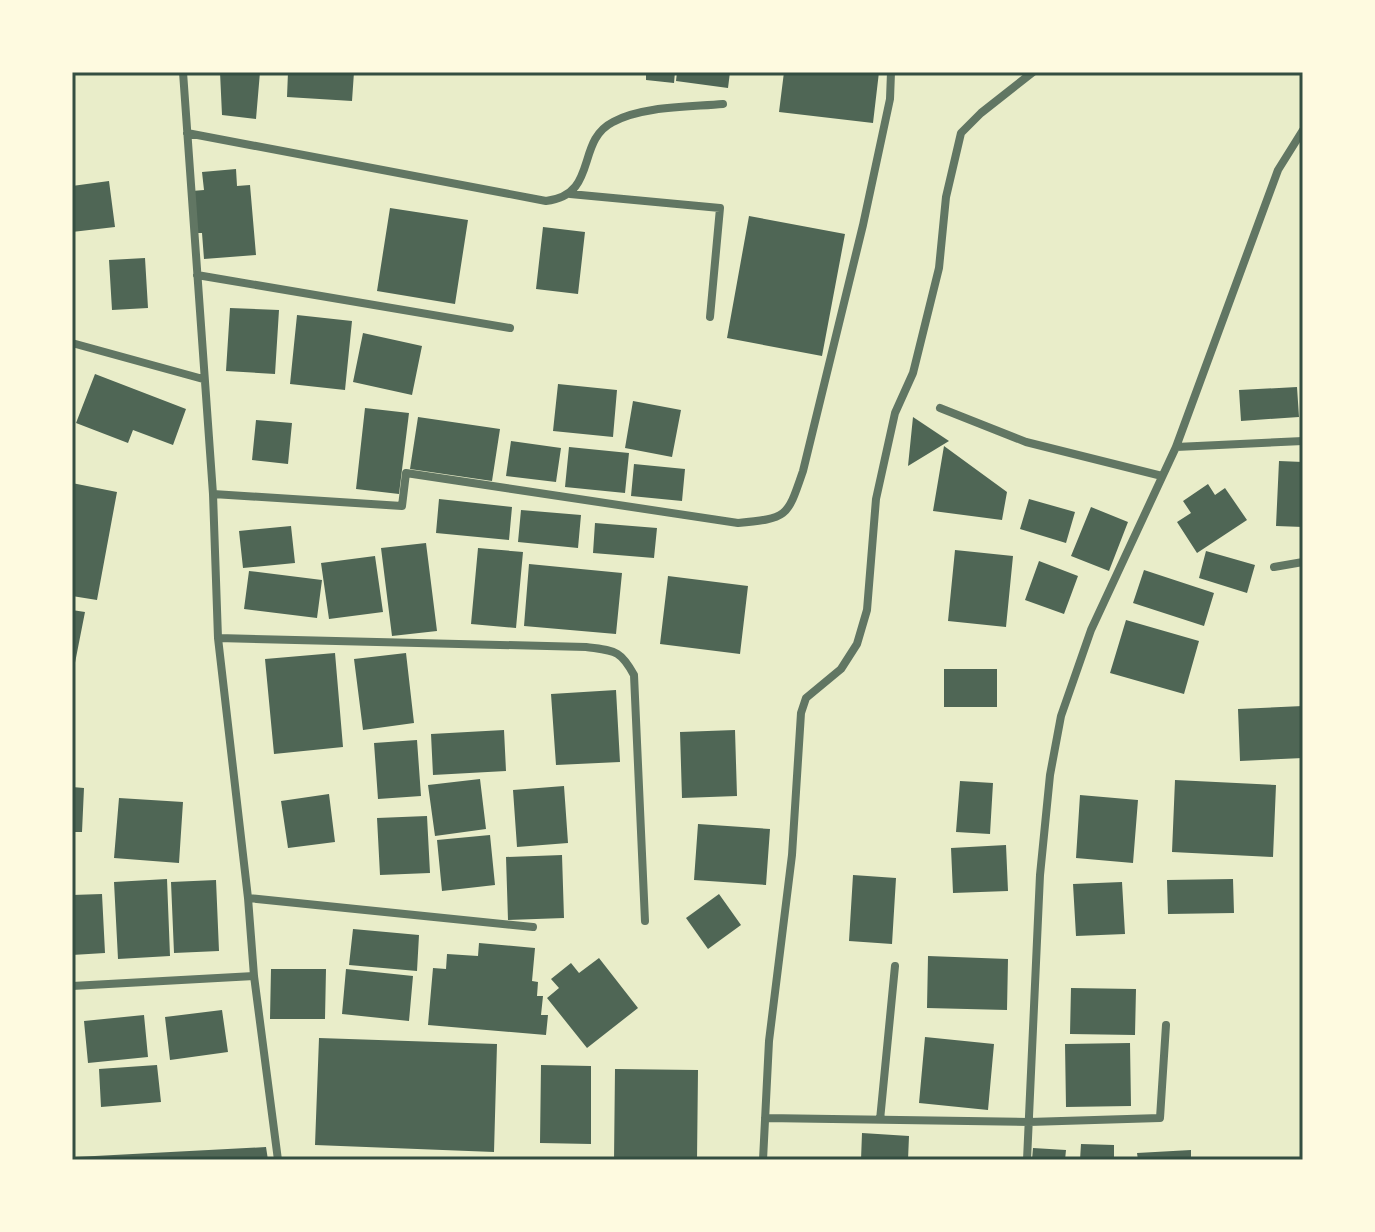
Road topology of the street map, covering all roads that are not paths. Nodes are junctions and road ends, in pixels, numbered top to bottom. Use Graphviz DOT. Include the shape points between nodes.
graph roads {
  1 [pos="183,72"];
  2 [pos="891,72"];
  3 [pos="1033,72"];
  4 [pos="723,104"];
  5 [pos="1303,130"];
  6 [pos="187,133"];
  7 [pos="570,194"];
  8 [pos="197,275"];
  9 [pos="710,317"];
  10 [pos="510,328"];
  11 [pos="72,343"];
  12 [pos="203,379"];
  13 [pos="940,408"];
  14 [pos="1303,441"];
  15 [pos="1176,447"];
  16 [pos="1162,476"];
  17 [pos="213,494"];
  18 [pos="1303,562"];
  19 [pos="1274,567"];
  20 [pos="218,638"];
  21 [pos="248,898"];
  22 [pos="645,921"];
  23 [pos="533,927"];
  24 [pos="895,966"];
  25 [pos="254,976"];
  26 [pos="72,986"];
  27 [pos="1166,1025"];
  28 [pos="765,1118"];
  29 [pos="880,1120"];
  30 [pos="1029,1122"];
  31 [pos="278,1160"];
  32 [pos="763,1160"];
  33 [pos="1027,1160"];
  1 -- 6 [label="street"];
  2 -- 17 [label="street" via="863,225 803,471 791,508 777,518 738,523 406,473 402,506"];
  3 -- 28 [label="street" via="961,133 946,197 939,268 913,373 895,413 876,499 867,610 857,644 841,669 806,698 801,713"];
  4 -- 7 [label="street" via="611,122 597,135"];
  5 -- 15 [label="street" via="1278,170"];
  6 -- 7 [label="street" via="546,201"];
  6 -- 8 [label="street"];
  7 -- 9 [label="street" via="720,208"];
  8 -- 10 [label="street"];
  8 -- 12 [label="street"];
  11 -- 12 [label="street"];
  12 -- 17 [label="street"];
  13 -- 16 [label="street" via="1026,442"];
  14 -- 15 [label="street"];
  15 -- 16 [label="street"];
  16 -- 30 [label="street" via="1091,630 1061,716 1040,875"];
  17 -- 20 [label="street"];
  18 -- 19 [label="street"];
  20 -- 21 [label="street"];
  20 -- 22 [label="street" via="586,647 624,657 634,675"];
  21 -- 23 [label="street"];
  21 -- 25 [label="street"];
  24 -- 29 [label="street"];
  25 -- 26 [label="street"];
  25 -- 31 [label="street"];
  27 -- 30 [label="street" via="1160,1118"];
  28 -- 29 [label="street"];
  28 -- 32 [label="street"];
  29 -- 30 [label="street"];
  30 -- 33 [label="street"];
}
